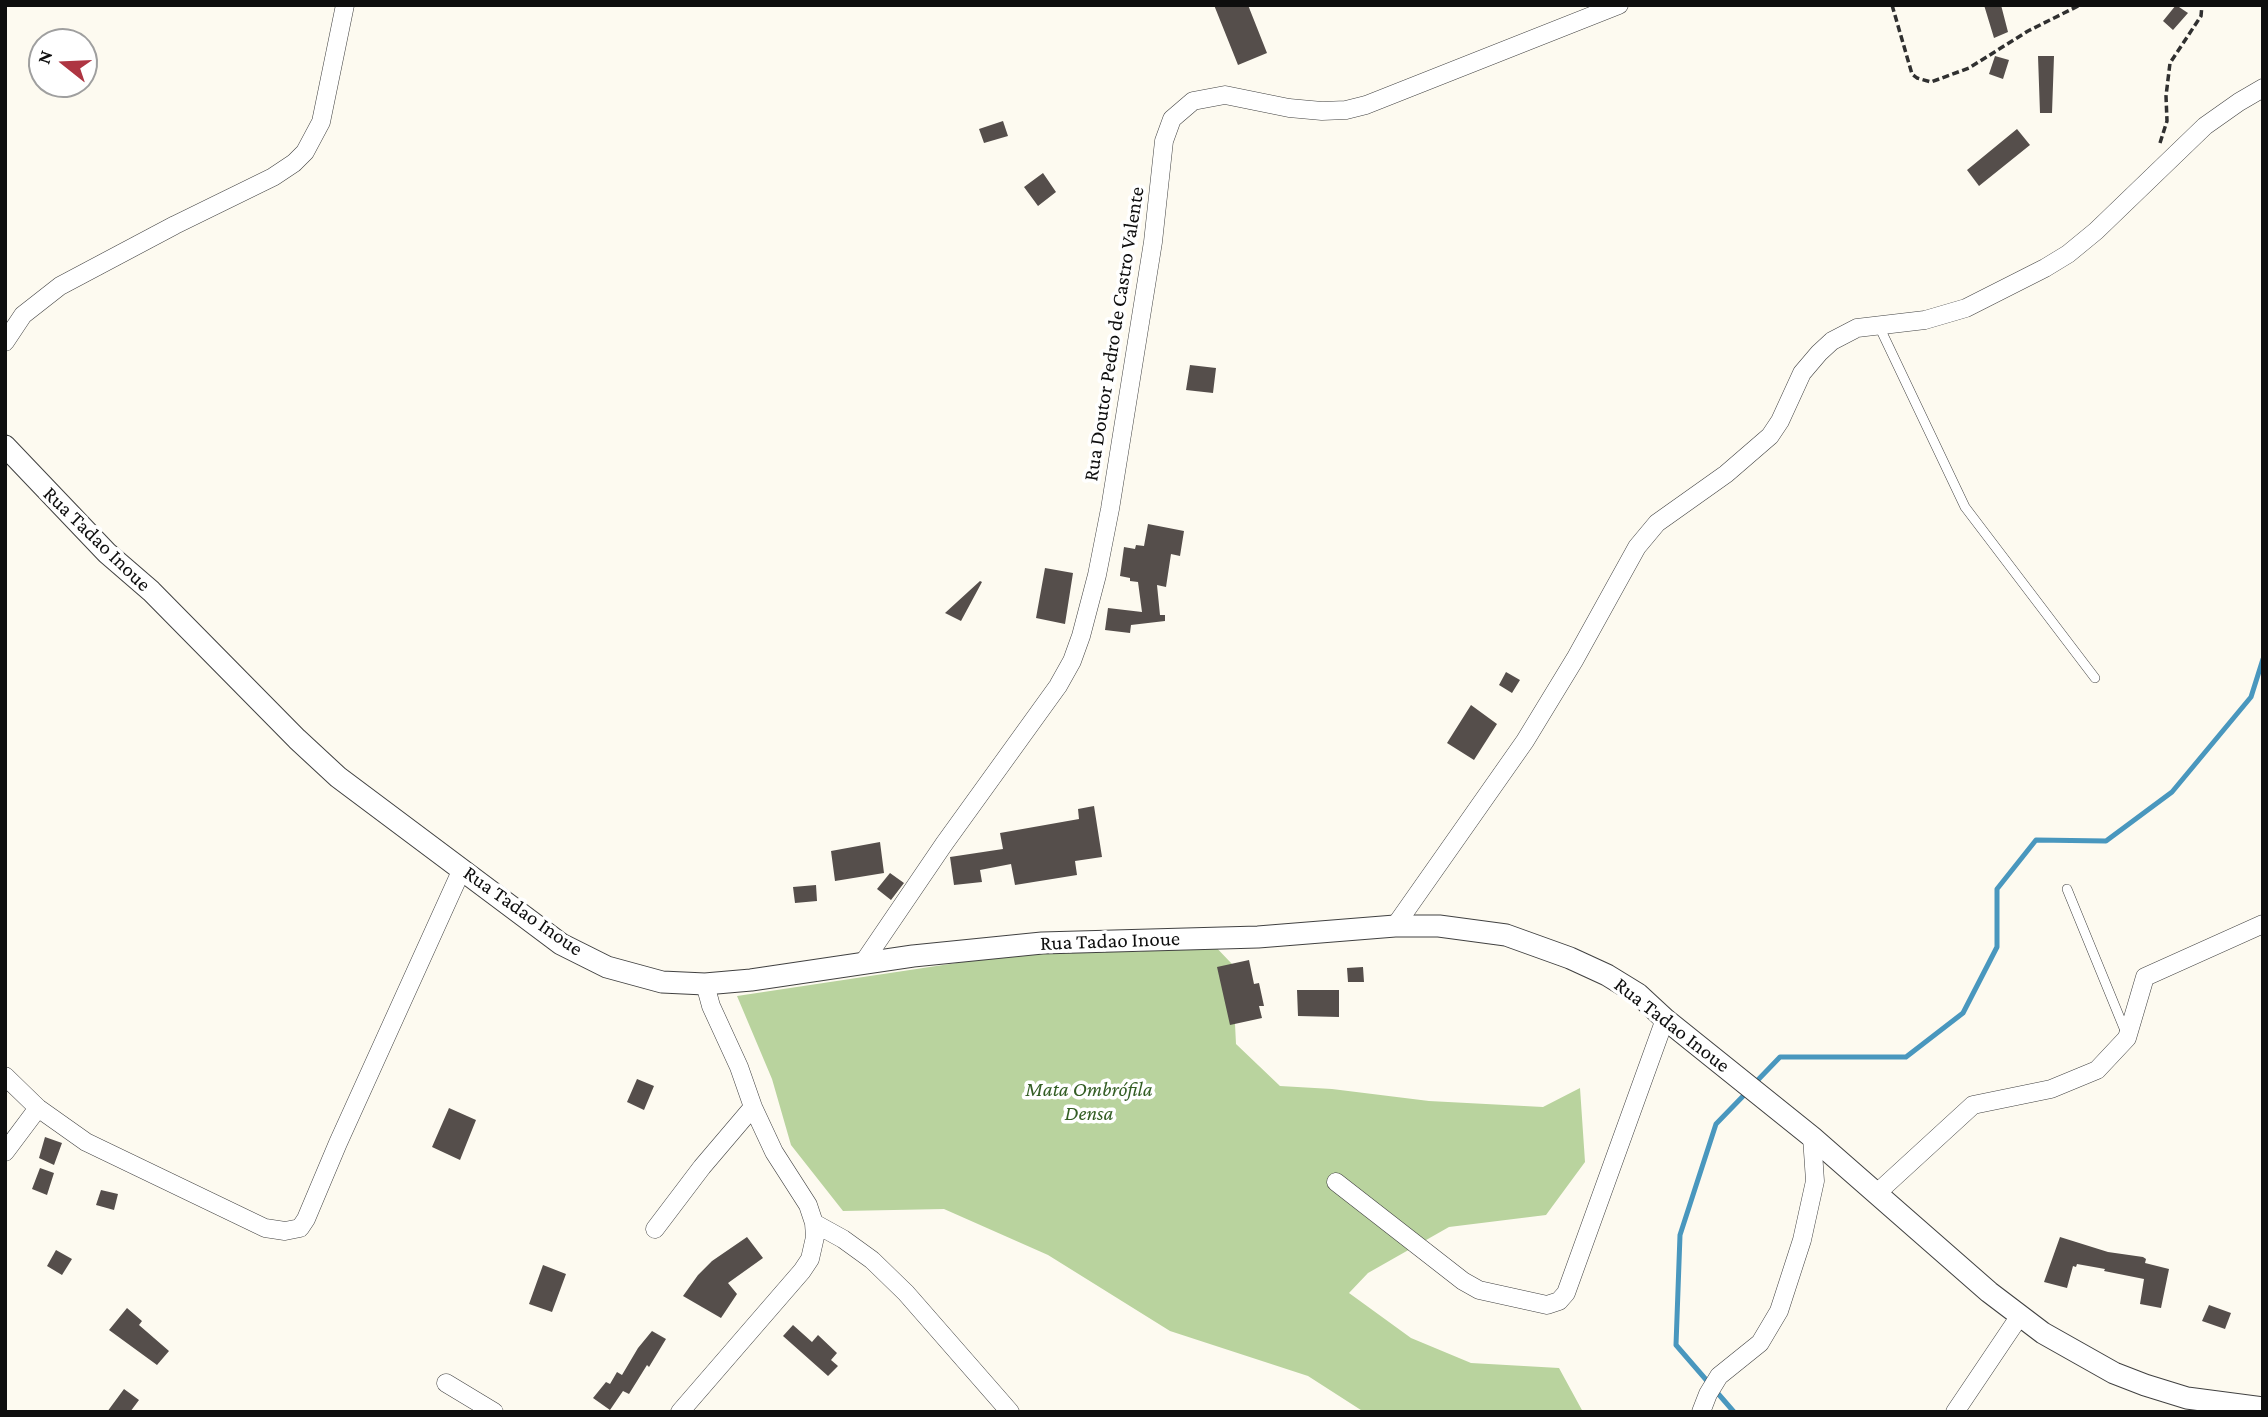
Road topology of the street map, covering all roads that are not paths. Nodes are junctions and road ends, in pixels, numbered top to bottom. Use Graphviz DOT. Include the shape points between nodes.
graph roads {
  1 [pos="345,5"];
  2 [pos="1619,5"];
  3 [pos="2263,88"];
  4 [pos="1878,324"];
  5 [pos="5,342"];
  6 [pos="5,446"];
  7 [pos="2095,678"];
  8 [pos="462,869"];
  9 [pos="2067,889"];
  10 [pos="2263,924"];
  11 [pos="1395,926"];
  12 [pos="863,963"];
  13 [pos="705,984"];
  14 [pos="1665,1019"];
  15 [pos="2127,1038"];
  16 [pos="5,1076"];
  17 [pos="753,1107"];
  18 [pos="38,1108"];
  19 [pos="1812,1138"];
  20 [pos="5,1152"];
  21 [pos="1336,1182"];
  22 [pos="1877,1193"];
  23 [pos="814,1223"];
  24 [pos="655,1229"];
  25 [pos="2019,1317"];
  26 [pos="446,1383"];
  27 [pos="2255,1409"];
  28 [pos="494,1412"];
  29 [pos="680,1412"];
  30 [pos="1010,1412"];
  31 [pos="1701,1412"];
  32 [pos="1955,1412"];
  1 -- 5 [label="street" via="321,122 294,163 67,282 23,315"];
  2 -- 12 [label="street, Rua Doutor Pedro de Castro Valente" via="1346,110 1289,108 1225,95 1193,101 1172,118 1164,141 1153,242 1112,495 1081,636 1058,686"];
  3 -- 4 [label="street" via="2205,126 2068,254 1966,308 1924,320"];
  4 -- 7 [label="lane" via="1965,507"];
  4 -- 11 [label="street" via="1851,331 1819,352 1802,373 1770,436 1648,532 1525,741"];
  6 -- 8 [label="street, Rua Tadao Inoue" via="107,553 328,768"];
  8 -- 13 [label="street, Rua Tadao Inoue" via="561,944 607,967 662,982"];
  8 -- 18 [label="street" via="300,1227 285,1231 265,1228 86,1142"];
  9 -- 15 [label="lane"];
  10 -- 15 [label="street" via="2145,977"];
  11 -- 12 [label="street, Rua Tadao Inoue" via="1258,937 1042,943"];
  11 -- 14 [label="street, Rua Tadao Inoue" via="1439,926 1506,935 1607,975 1638,994"];
  12 -- 13 [label="street, Rua Tadao Inoue"];
  13 -- 17 [label="street"];
  14 -- 19 [label="street, Rua Tadao Inoue"];
  14 -- 21 [label="street" via="1566,1293 1559,1301 1547,1305 1479,1290"];
  15 -- 22 [label="street" via="2097,1070 2051,1088 1973,1105"];
  16 -- 18 [label="street"];
  17 -- 23 [label="street"];
  17 -- 24 [label="street"];
  18 -- 20 [label="street"];
  19 -- 22 [label="street, Rua Tadao Inoue"];
  19 -- 31 [label="street" via="1815,1181 1779,1311 1760,1343 1718,1377"];
  22 -- 25 [label="street, Rua Tadao Inoue"];
  23 -- 29 [label="street" via="813,1249 802,1271"];
  23 -- 30 [label="street" via="872,1260"];
  25 -- 27 [label="street, Rua Tadao Inoue" via="2114,1373 2187,1398"];
  25 -- 32 [label="street"];
  26 -- 28 [label="street"];
}
